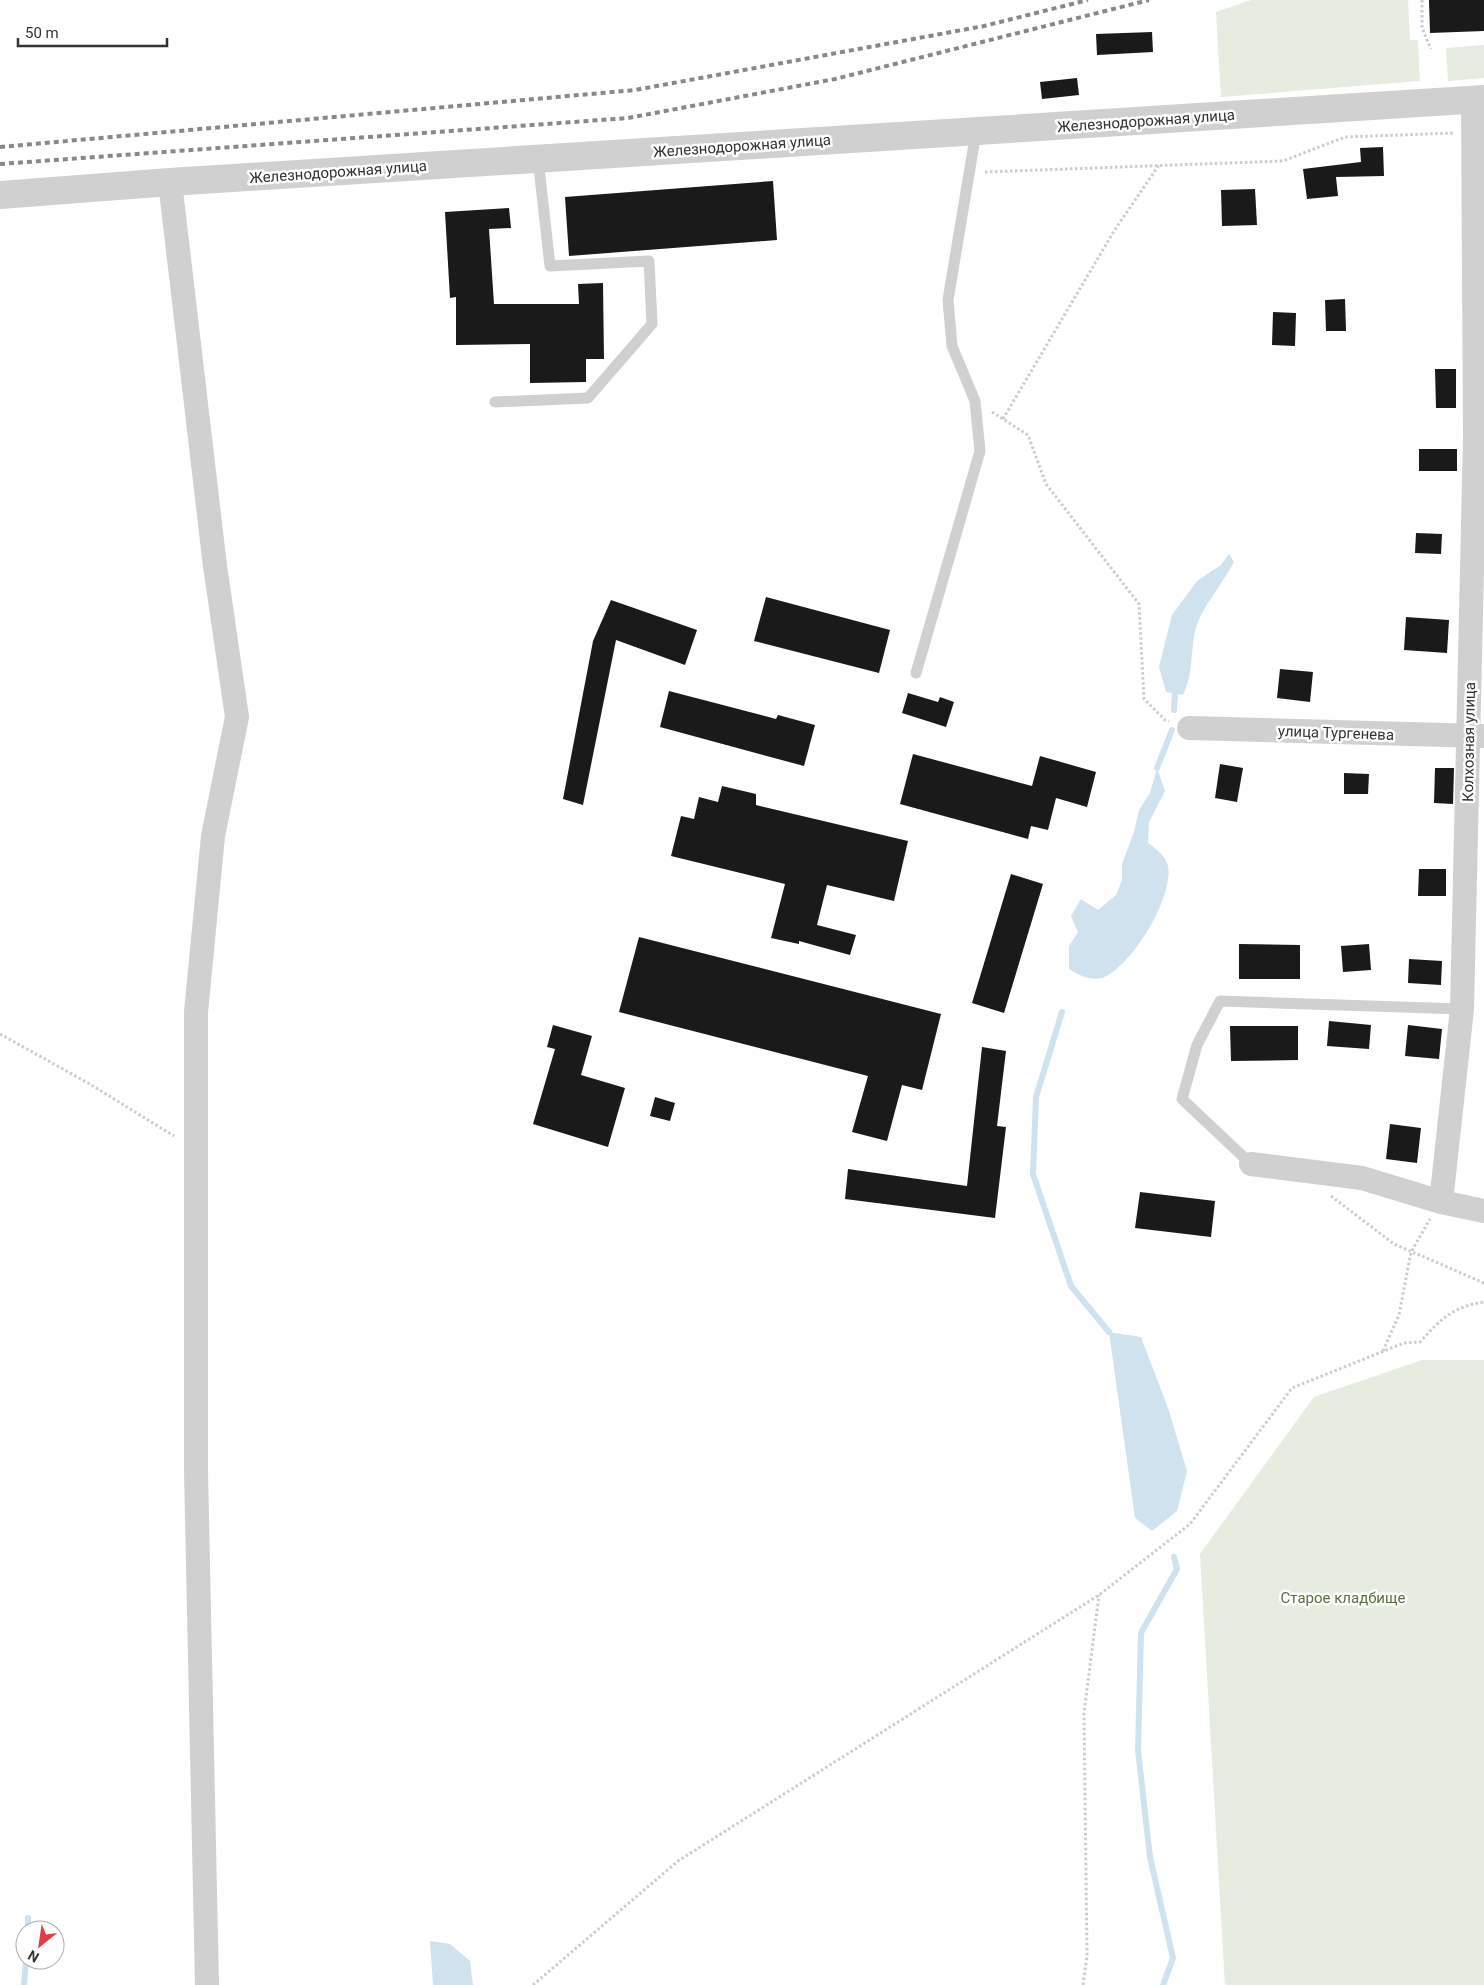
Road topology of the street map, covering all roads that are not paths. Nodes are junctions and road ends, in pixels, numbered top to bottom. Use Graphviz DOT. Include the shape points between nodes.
graph roads {
  1 [pos="1478,100"];
  2 [pos="976,132"];
  3 [pos="538,159"];
  4 [pos="170,182"];
  5 [pos="0,195"];
  6 [pos="496,402"];
  7 [pos="916,673"];
  8 [pos="1189,728"];
  9 [pos="1477,737"];
  10 [pos="1462,1009"];
  11 [pos="1251,1164"];
  12 [pos="1440,1202"];
  13 [pos="1484,1211"];
  14 [pos="207,1985"];
  1 -- 2 [label="street, Железнодорожная улица"];
  1 -- 9 [label="street, Колхозная улица" via="1472,132"];
  2 -- 3 [label="street, Железнодорожная улица"];
  2 -- 7 [label="lane" via="948,300 952,346 975,401 980,451"];
  3 -- 4 [label="street, Железнодорожная улица"];
  3 -- 6 [label="lane" via="550,266 649,261 652,324 588,398"];
  4 -- 5 [label="street, Железнодорожная улица"];
  4 -- 14 [label="street" via="214,566 237,717 213,836 196,1012 196,1471"];
  8 -- 9 [label="street, улица Тургенева"];
  9 -- 10 [label="street, Колхозная улица"];
  10 -- 11 [label="lane" via="1220,1001 1197,1045 1182,1099"];
  10 -- 12 [label="street, Колхозная улица"];
  11 -- 12 [label="street" via="1362,1178"];
  12 -- 13 [label="street"];
}
